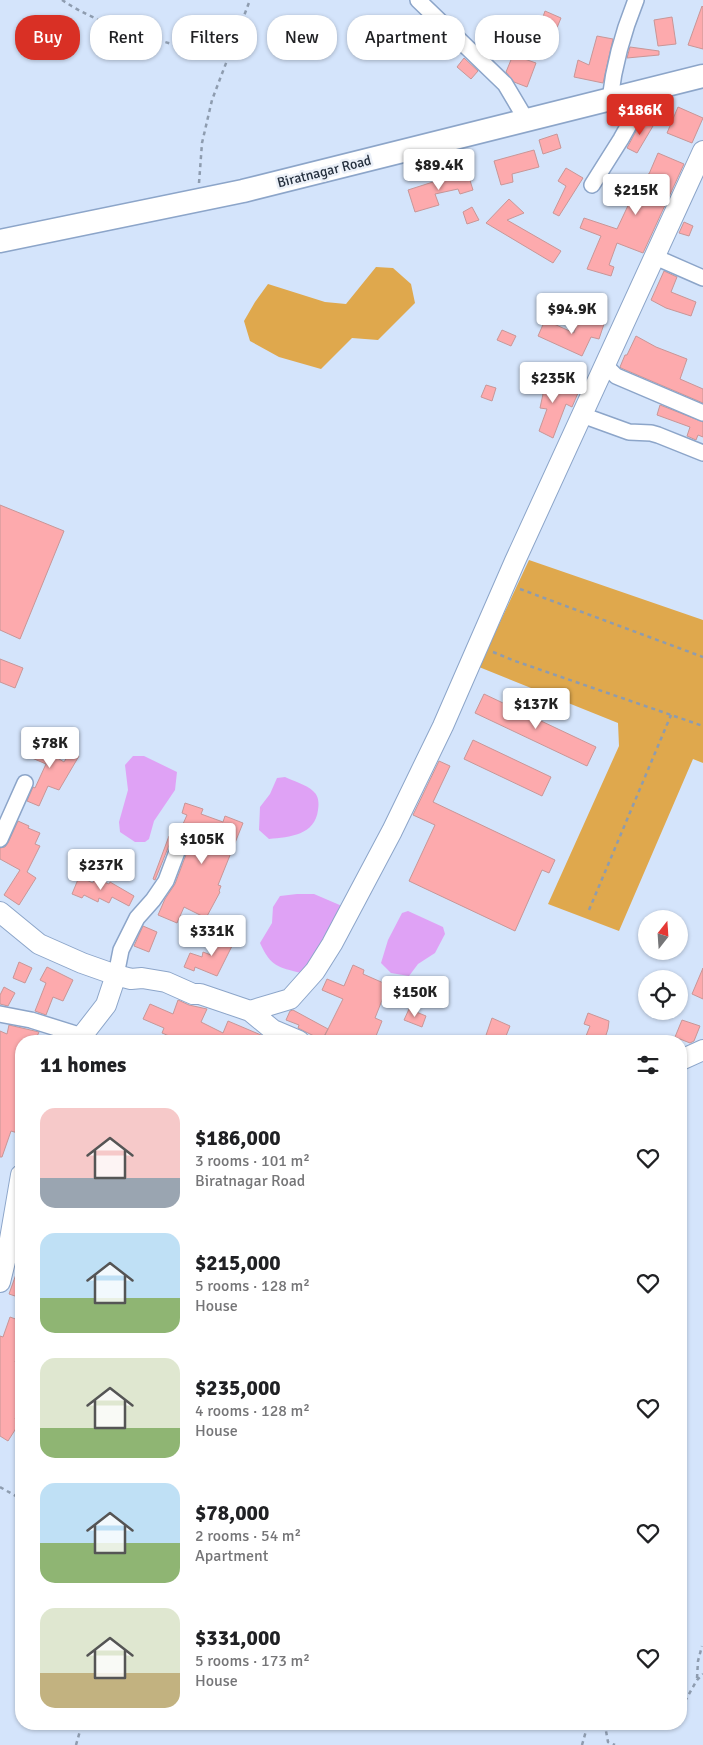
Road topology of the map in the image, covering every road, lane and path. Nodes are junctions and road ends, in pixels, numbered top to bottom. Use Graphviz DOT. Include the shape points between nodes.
graph roads {
  1 [pos="62,0"];
  2 [pos="250,0"];
  3 [pos="418,0"];
  4 [pos="636,0"];
  5 [pos="244,15"];
  6 [pos="172,43"];
  7 [pos="226,60"];
  8 [pos="703,76"];
  9 [pos="649,89"];
  10 [pos="610,99"];
  11 [pos="527,121"];
  12 [pos="703,151"];
  13 [pos="592,185"];
  14 [pos="198,200"];
  15 [pos="0,241"];
  16 [pos="654,257"];
  17 [pos="703,278"];
  18 [pos="605,365"];
  19 [pos="703,413"];
  20 [pos="582,415"];
  21 [pos="703,453"];
  22 [pos="505,583"];
  23 [pos="480,642"];
  24 [pos="703,657"];
  25 [pos="672,716"];
  26 [pos="703,726"];
  27 [pos="25,784"];
  28 [pos="184,833"];
  29 [pos="0,838"];
  30 [pos="589,910"];
  31 [pos="0,912"];
  32 [pos="116,975"];
  33 [pos="290,999"];
  34 [pos="250,1011"];
  35 [pos="0,1014"];
  36 [pos="273,1030"];
  37 [pos="72,1035"];
  38 [pos="82,1035"];
  39 [pos="285,1035"];
  40 [pos="703,1050"];
  41 [pos="687,1057"];
  42 [pos="15,1210"];
  43 [pos="0,1282"];
  44 [pos="0,1487"];
  45 [pos="15,1496"];
  46 [pos="702,1646"];
  47 [pos="703,1674"];
  48 [pos="697,1680"];
  49 [pos="687,1698"];
  50 [pos="80,1730"];
  51 [pos="586,1730"];
  52 [pos="606,1730"];
  53 [pos="76,1745"];
  54 [pos="582,1745"];
  55 [pos="615,1745"];
  1 -- 6 [label="path" via="76,10"];
  2 -- 5 [label="path"];
  3 -- 11 [label="street" via="505,84"];
  4 -- 10 [label="street" via="613,72"];
  7 -- 14 [label="path" via="202,143"];
  8 -- 9 [label="main road, Biratnagar Road"];
  9 -- 10 [label="main road, Biratnagar Road"];
  9 -- 13 [label="street"];
  10 -- 11 [label="main road, Biratnagar Road"];
  11 -- 14 [label="main road, Biratnagar Road"];
  12 -- 16 [label="street"];
  14 -- 15 [label="main road, Biratnagar Road"];
  16 -- 17 [label="street"];
  16 -- 18 [label="street"];
  18 -- 19 [label="street" via="616,376"];
  18 -- 20 [label="street"];
  20 -- 21 [label="street" via="629,432 658,435"];
  20 -- 22 [label="street"];
  22 -- 23 [label="street"];
  22 -- 24 [label="path"];
  23 -- 25 [label="path" via="498,655"];
  23 -- 33 [label="street" via="392,831 315,971"];
  25 -- 26 [label="path"];
  25 -- 30 [label="path"];
  27 -- 29 [label="street"];
  28 -- 32 [label="street" via="166,881 137,918 121,950"];
  31 -- 32 [label="street" via="39,944"];
  32 -- 34 [label="street" via="166,982 193,994"];
  32 -- 38 [label="street" via="106,1005"];
  33 -- 34 [label="street"];
  33 -- 36 [label="street"];
  34 -- 36 [label="street"];
  35 -- 37 [label="street" via="32,1020"];
  36 -- 39 [label="street"];
  40 -- 41 [label="street"];
  42 -- 43 [label="street"];
  44 -- 45 [label="path"];
  46 -- 48 [label="path"];
  47 -- 48 [label="path"];
  48 -- 49 [label="path"];
  50 -- 53 [label="path"];
  51 -- 54 [label="path"];
  52 -- 55 [label="path" via="608,1742"];
}
